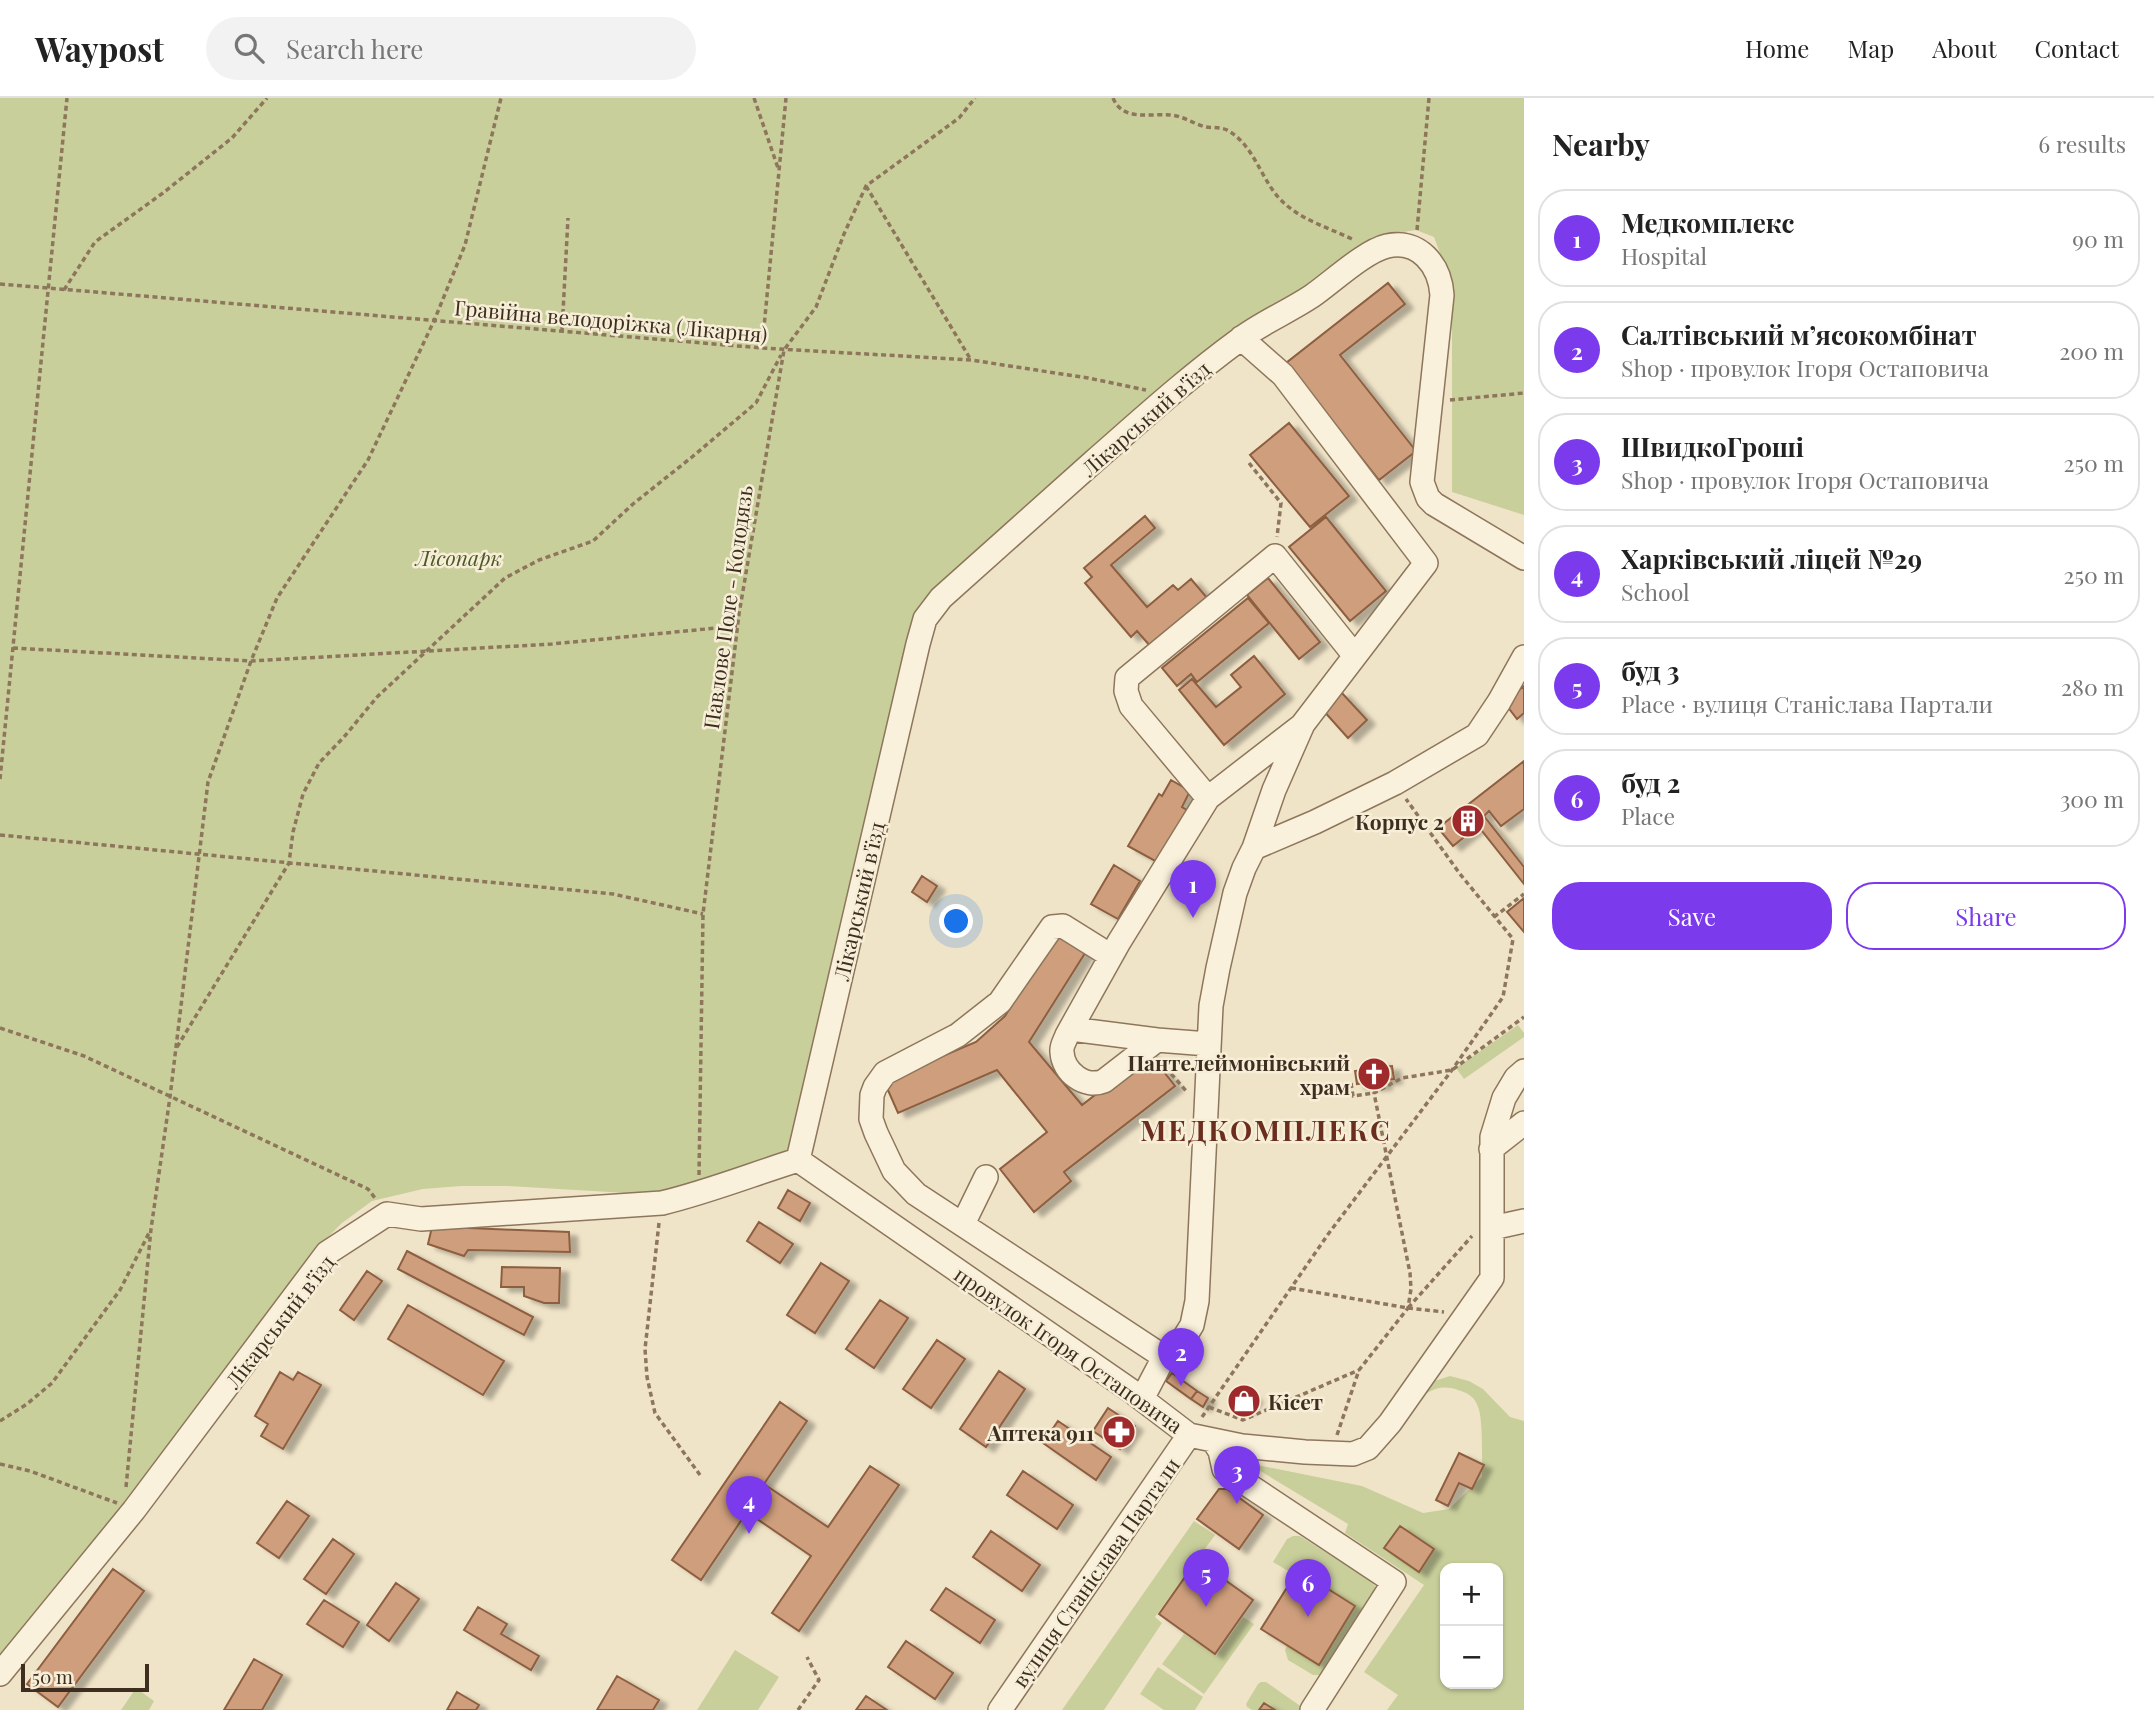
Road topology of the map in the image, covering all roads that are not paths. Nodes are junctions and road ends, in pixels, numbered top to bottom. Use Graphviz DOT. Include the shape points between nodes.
graph roads {
  1 [pos="1241,338"];
  2 [pos="1524,558"];
  3 [pos="1355,656"];
  4 [pos="1524,657"];
  5 [pos="1524,682"];
  6 [pos="1499,702"];
  7 [pos="1303,724"];
  8 [pos="1208,797"];
  9 [pos="1254,848"];
  10 [pos="1111,956"];
  11 [pos="1071,1029"];
  12 [pos="1152,1044"];
  13 [pos="1208,1045"];
  14 [pos="1524,1071"];
  15 [pos="1524,1123"];
  16 [pos="1491,1149"];
  17 [pos="798,1160"];
  18 [pos="986,1177"];
  19 [pos="1492,1221"];
  20 [pos="1524,1221"];
  21 [pos="962,1224"];
  22 [pos="1164,1357"];
  23 [pos="1142,1399"];
  24 [pos="1189,1435"];
  25 [pos="1213,1440"];
  26 [pos="0,1674"];
  27 [pos="1000,1710"];
  28 [pos="1312,1710"];
  1 -- 2 [label="street, Лікарський в'їзд" via="1374,251 1402,246 1427,257 1436,268 1442,295 1422,482 1434,504"];
  1 -- 3 [label="street" via="1283,375 1426,563"];
  1 -- 17 [label="street, Лікарський в'їзд" via="1168,395 941,598 925,619"];
  3 -- 7 [label="street"];
  3 -- 8 [label="street" via="1275,556 1127,678 1132,706"];
  4 -- 6 [label="street"];
  5 -- 6 [label="street"];
  6 -- 9 [label="street" via="1477,735 1395,783"];
  7 -- 8 [label="street"];
  7 -- 9 [label="street"];
  8 -- 10 [label="street"];
  9 -- 13 [label="street" via="1226,932"];
  10 -- 11 [label="street"];
  10 -- 21 [label="street" via="1063,926 1052,927 1000,1002 958,1035 885,1073 875,1087 871,1118 894,1171 916,1194"];
  11 -- 12 [label="street"];
  11 -- 12 [label="street" via="1062,1047 1064,1060 1074,1075 1092,1083 1104,1081"];
  12 -- 13 [label="street"];
  13 -- 22 [label="street" via="1197,1301 1192,1325"];
  14 -- 16 [label="street" via="1504,1098"];
  15 -- 16 [label="street"];
  16 -- 19 [label="street"];
  17 -- 23 [label="street, провулок Ігоря Остаповича"];
  17 -- 26 [label="street, Лікарський в'їзд" via="699,1195 662,1203 421,1219 387,1214 327,1253 130,1500"];
  18 -- 21 [label="street"];
  19 -- 20 [label="street"];
  19 -- 25 [label="street, провулок Ігоря Остаповича" via="1492,1278 1374,1443 1361,1452 1331,1454"];
  21 -- 22 [label="street"];
  22 -- 23 [label="street"];
  23 -- 24 [label="street, провулок Ігоря Остаповича"];
  24 -- 25 [label="street, провулок Ігоря Остаповича"];
  24 -- 27 [label="street, вулиця Станіслава Партали"];
  25 -- 28 [label="street" via="1224,1469 1394,1582"];
}
